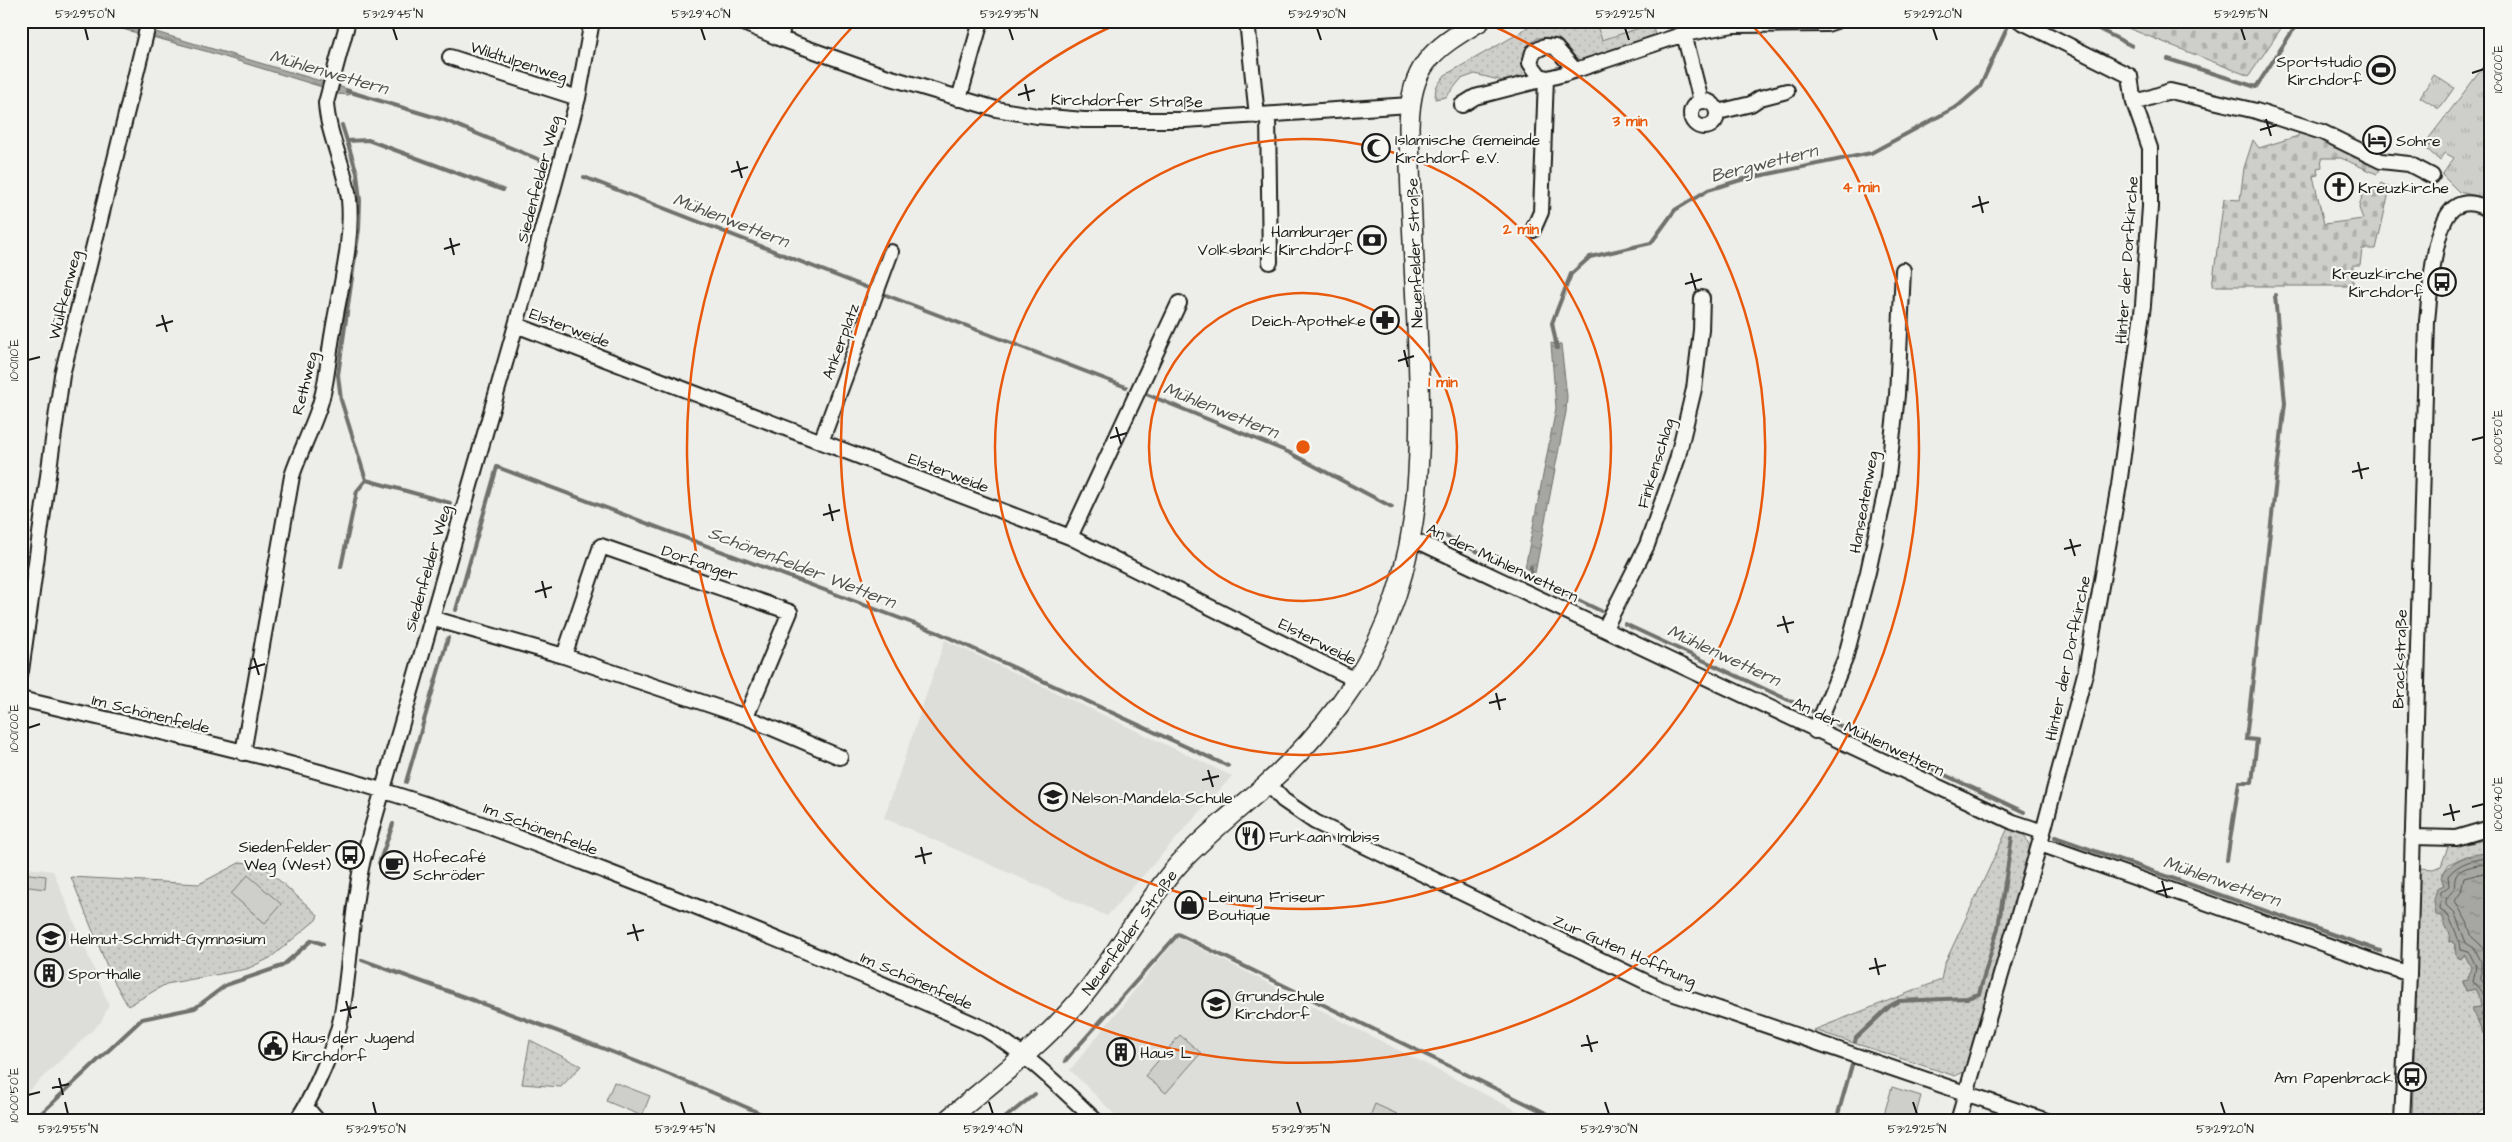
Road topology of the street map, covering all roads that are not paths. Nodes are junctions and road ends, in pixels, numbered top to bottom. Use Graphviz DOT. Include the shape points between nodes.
graph roads {
  1 [pos="348,21"];
  2 [pos="592,21"];
  3 [pos="740,21"];
  4 [pos="783,21"];
  5 [pos="981,21"];
  6 [pos="1247,21"];
  7 [pos="1480,21"];
  8 [pos="1836,21"];
  9 [pos="2020,21"];
  10 [pos="147,28"];
  11 [pos="1684,34"];
  12 [pos="781,39"];
  13 [pos="450,57"];
  14 [pos="1575,70"];
  15 [pos="1546,78"];
  16 [pos="1787,91"];
  17 [pos="578,98"];
  18 [pos="960,99"];
  19 [pos="1701,100"];
  20 [pos="2134,103"];
  21 [pos="1410,105"];
  22 [pos="1462,106"];
  23 [pos="1718,112"];
  24 [pos="1263,116"];
  25 [pos="2432,176"];
  26 [pos="2491,210"];
  27 [pos="1533,230"];
  28 [pos="891,252"];
  29 [pos="1270,262"];
  30 [pos="1903,270"];
  31 [pos="1702,298"];
  32 [pos="1180,303"];
  33 [pos="516,325"];
  34 [pos="821,442"];
  35 [pos="1070,537"];
  36 [pos="1410,540"];
  37 [pos="431,618"];
  38 [pos="1605,628"];
  39 [pos="564,656"];
  40 [pos="21,671"];
  41 [pos="1356,680"];
  42 [pos="21,699"];
  43 [pos="746,717"];
  44 [pos="1815,731"];
  45 [pos="243,753"];
  46 [pos="840,758"];
  47 [pos="1268,783"];
  48 [pos="383,790"];
  49 [pos="2490,828"];
  50 [pos="2412,837"];
  51 [pos="2041,838"];
  52 [pos="2409,974"];
  53 [pos="1024,1054"];
  54 [pos="1967,1094"];
  55 [pos="306,1107"];
  56 [pos="296,1121"];
  57 [pos="318,1121"];
  58 [pos="946,1121"];
  59 [pos="1096,1121"];
  60 [pos="1958,1121"];
  61 [pos="2047,1121"];
  62 [pos="2402,1121"];
  1 -- 45 [label="street, Rethweg" via="330,88 327,117 349,200 347,240 326,382 318,412 292,476"];
  2 -- 17 [label="street, Siedenfelder Weg"];
  3 -- 12 [label="street, Kirchdorfer Straße"];
  4 -- 12 [label="street"];
  5 -- 18 [label="street"];
  6 -- 24 [label="street"];
  7 -- 21 [label="main road, Neuenfelder Straße" via="1430,56 1414,84"];
  8 -- 11 [label="street" via="1828,24 1733,26"];
  9 -- 20 [label="street" via="2130,76"];
  10 -- 40 [label="street, Wülfkenweg" via="62,375"];
  11 -- 14 [label="street"];
  11 -- 19 [label="street"];
  12 -- 18 [label="street, Kirchdorfer Straße"];
  13 -- 17 [label="street, Wildtulpenweg"];
  14 -- 15 [label="street"];
  14 -- 15 [label="street" via="1555,48 1540,47 1533,52 1530,63 1539,75"];
  15 -- 22 [label="street" via="1475,96"];
  15 -- 27 [label="street" via="1541,212"];
  16 -- 23 [label="street"];
  17 -- 33 [label="street, Siedenfelder Weg"];
  18 -- 24 [label="street, Kirchdorfer Straße" via="996,110 1084,120"];
  19 -- 23 [label="street" via="1712,102"];
  19 -- 23 [label="street" via="1691,112 1697,125 1712,125"];
  20 -- 25 [label="street" via="2170,91 2237,107 2322,132 2381,160 2408,164"];
  20 -- 51 [label="street, Hinter der Dorfkirche" via="2150,148 2150,206 2143,305 2120,485 2086,670"];
  21 -- 24 [label="street, Kirchdorfer Straße"];
  21 -- 36 [label="main road, Neuenfelder Straße" via="1420,452 1418,492"];
  24 -- 29 [label="street"];
  26 -- 50 [label="street, Brackstraße" via="2471,203 2458,205 2447,217 2438,240 2427,321"];
  28 -- 34 [label="street, Ankerplatz"];
  30 -- 44 [label="street, Hanseatenweg" via="1897,395 1887,485 1845,659"];
  31 -- 38 [label="street, Finkenschlag" via="1694,389 1677,460 1647,545"];
  32 -- 35 [label="street"];
  33 -- 34 [label="street, Elsterweide"];
  33 -- 37 [label="street, Siedenfelder Weg"];
  34 -- 35 [label="street, Elsterweide"];
  35 -- 41 [label="street, Elsterweide"];
  36 -- 38 [label="street, An der Mühlenwettern"];
  36 -- 41 [label="main road, Neuenfelder Straße" via="1388,618"];
  37 -- 39 [label="street"];
  37 -- 48 [label="street, Siedenfelder Weg"];
  38 -- 44 [label="street, An der Mühlenwettern"];
  39 -- 43 [label="street"];
  39 -- 43 [label="street, Dorfanger" via="601,546 790,612"];
  41 -- 47 [label="main road, Neuenfelder Straße" via="1321,728"];
  42 -- 45 [label="street, Im Schönenfelde"];
  43 -- 46 [label="street"];
  44 -- 51 [label="street, An der Mühlenwettern"];
  45 -- 48 [label="street, Im Schönenfelde"];
  47 -- 53 [label="main road, Neuenfelder Straße" via="1178,864 1077,1003"];
  47 -- 54 [label="street, Zur Guten Hoffnung" via="1283,800 1316,822 1663,990"];
  48 -- 53 [label="street, Im Schönenfelde" via="493,828 832,961 985,1028"];
  48 -- 55 [label="street, Siedenfelder Weg" via="355,894 342,1015"];
  49 -- 50 [label="street" via="2456,838"];
  50 -- 52 [label="street, Brackstraße"];
  51 -- 52 [label="street, An der Mühlenwettern"];
  51 -- 54 [label="street, Hinter der Dorfkirche"];
  52 -- 62 [label="street, Brackstraße"];
  53 -- 58 [label="main road, Neuenfelder Straße"];
  53 -- 59 [label="street, Im Schönenfelde"];
  54 -- 60 [label="street, Hinter der Dorfkirche"];
  54 -- 61 [label="street, Zur Guten Hoffnung"];
  55 -- 56 [label="street, Siedenfelder Weg"];
  55 -- 57 [label="street"];
}
